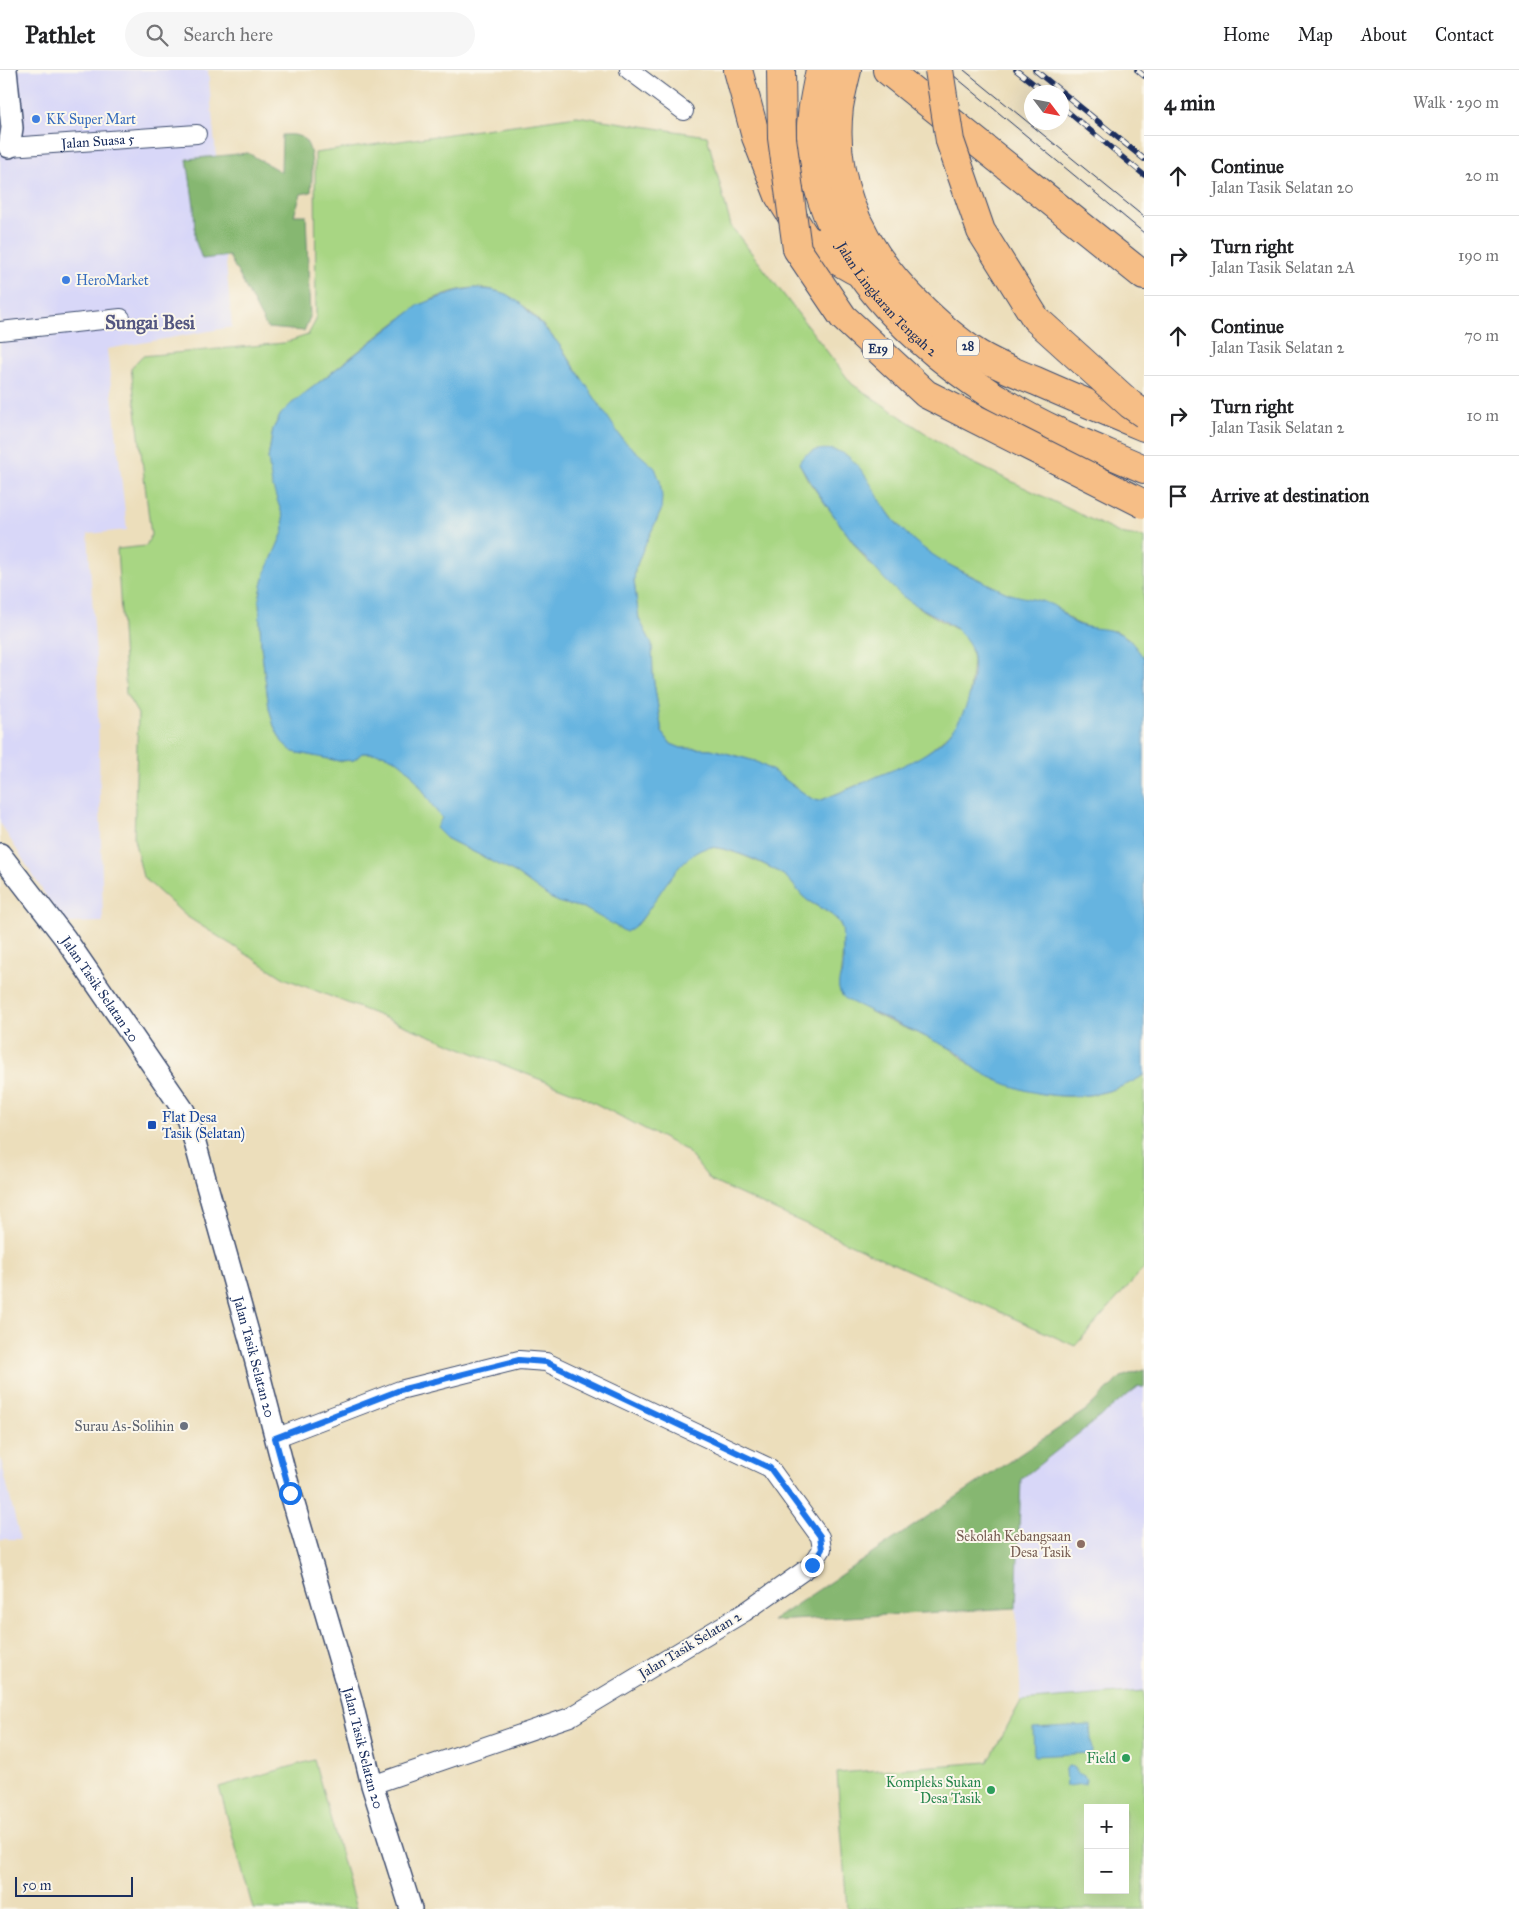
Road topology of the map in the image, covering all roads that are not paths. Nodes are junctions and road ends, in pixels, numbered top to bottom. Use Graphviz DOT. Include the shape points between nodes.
graph roads {
  1 [pos="6,70"];
  2 [pos="629,70"];
  3 [pos="738,70"];
  4 [pos="781,70"];
  5 [pos="820,70"];
  6 [pos="847,70"];
  7 [pos="887,70"];
  8 [pos="939,70"];
  9 [pos="684,111"];
  10 [pos="197,134"];
  11 [pos="3,144"];
  12 [pos="858,272"];
  13 [pos="1144,276"];
  14 [pos="121,318"];
  15 [pos="0,331"];
  16 [pos="1144,414"];
  17 [pos="1144,427"];
  18 [pos="1144,469"];
  19 [pos="1144,504"];
  20 [pos="0,854"];
  21 [pos="275,1438"];
  22 [pos="372,1785"];
  23 [pos="411,1909"];
  1 -- 11 [label="street" via="12,128"];
  2 -- 9 [label="street"];
  3 -- 12 [label="highway, bridge" via="756,137 779,196 805,237"];
  4 -- 19 [label="highway, E19, bridge" via="782,138 797,249 843,317 926,394"];
  5 -- 12 [label="highway, Jalan Lingkaran Tengah 2 / 28" via="814,95 810,144 820,196 843,248"];
  6 -- 17 [label="highway, Jalan Lingkaran Tengah 2 / 28" via="839,107 839,137 841,168 848,198 877,258 899,285 935,321 977,354"];
  7 -- 13 [label="highway"];
  8 -- 16 [label="highway, bridge" via="950,141 981,231 1036,319"];
  10 -- 11 [label="street, Jalan Suasa 5"];
  12 -- 18 [label="highway, Jalan Lingkaran Tengah 2 / 28" via="903,325 971,380 1011,407 1057,431"];
  14 -- 15 [label="street"];
  20 -- 21 [label="street, Jalan Tasik Selatan 20" via="61,932 184,1111"];
  21 -- 22 [label="street, Jalan Tasik Selatan 20" via="351,1699"];
  21 -- 22 [label="street, Jalan Tasik Selatan 2" via="400,1390 519,1360 546,1362 770,1468 820,1536 822,1549 812,1565 745,1612 570,1717"];
  22 -- 23 [label="street, Jalan Tasik Selatan 20"];
}
